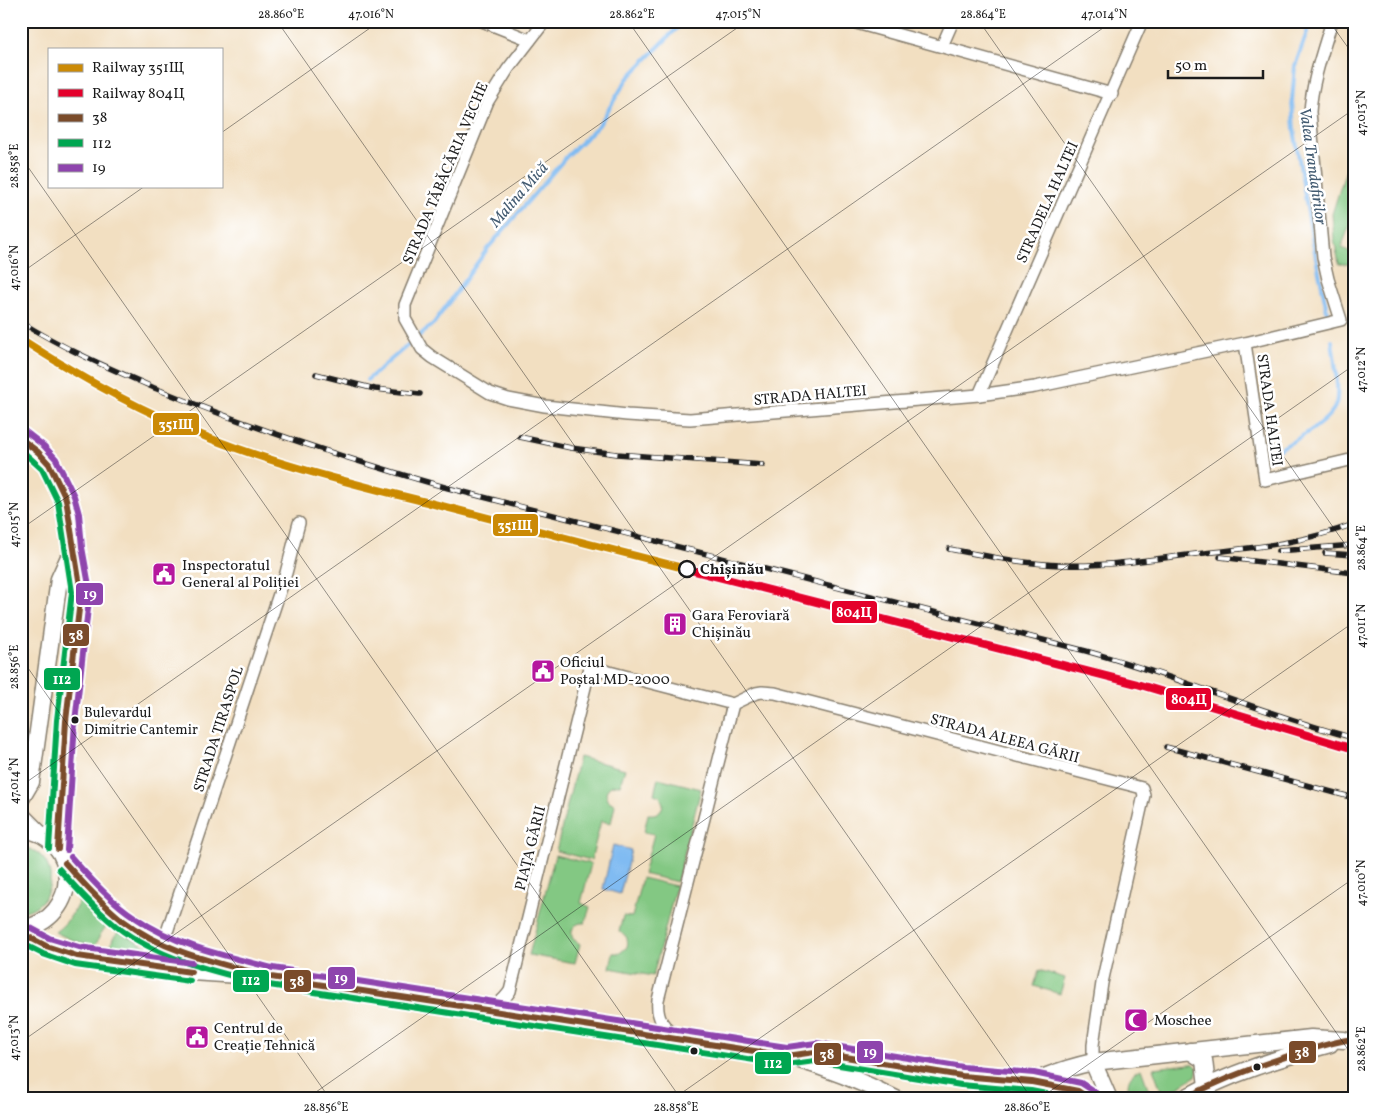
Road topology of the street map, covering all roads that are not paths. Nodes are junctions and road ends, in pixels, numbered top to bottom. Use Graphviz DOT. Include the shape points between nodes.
graph roads {
  1 [pos="482,21"];
  2 [pos="545,21"];
  3 [pos="849,21"];
  4 [pos="953,21"];
  5 [pos="1142,21"];
  6 [pos="1332,21"];
  7 [pos="530,40"];
  8 [pos="942,46"];
  9 [pos="1112,94"];
  10 [pos="407,323"];
  11 [pos="1245,343"];
  12 [pos="979,395"];
  13 [pos="21,439"];
  14 [pos="1354,459"];
  15 [pos="299,523"];
  16 [pos="73,548"];
  17 [pos="733,704"];
  18 [pos="28,760"];
  19 [pos="21,799"];
  20 [pos="21,815"];
  21 [pos="21,829"];
  22 [pos="41,835"];
  23 [pos="61,856"];
  24 [pos="21,929"];
  25 [pos="21,933"];
  26 [pos="163,944"];
  27 [pos="270,977"];
  28 [pos="470,1007"];
  29 [pos="1349,1039"];
  30 [pos="690,1041"];
  31 [pos="1190,1051"];
  32 [pos="787,1056"];
  33 [pos="1093,1062"];
  34 [pos="1032,1082"];
  35 [pos="1208,1086"];
  36 [pos="896,1099"];
  37 [pos="1003,1099"];
  38 [pos="1090,1099"];
  39 [pos="1109,1099"];
  40 [pos="1183,1099"];
  1 -- 7 [label="street"];
  2 -- 7 [label="street, STRADA TĂBĂCĂRIA VECHE"];
  3 -- 8 [label="street"];
  4 -- 8 [label="street"];
  5 -- 9 [label="street, STRADELA HALTEI"];
  6 -- 11 [label="street, STRADA HALTEI" via="1315,77 1310,112 1323,257 1341,320"];
  7 -- 10 [label="street, STRADA TĂBĂCĂRIA VECHE" via="488,101 405,304"];
  8 -- 9 [label="street"];
  9 -- 12 [label="street, STRADELA HALTEI"];
  10 -- 12 [label="street, STRADA HALTEI" via="418,343 432,357 479,388 498,396 545,406 672,419"];
  11 -- 12 [label="street, STRADA HALTEI" via="1035,387"];
  11 -- 14 [label="street, STRADA HALTEI" via="1265,480"];
  13 -- 16 [label="main road" via="43,458 59,481 70,516"];
  15 -- 26 [label="street, STRADA TIRASPOL" via="286,573"];
  16 -- 18 [label="main road" via="59,579"];
  16 -- 23 [label="main road" via="81,592 66,722"];
  17 -- 28 [label="street, PIAȚA GĂRII" via="590,667 510,991 497,1005"];
  17 -- 30 [label="street" via="658,1000 659,1019 665,1028"];
  17 -- 33 [label="street, STRADA ALEEA GĂRII" via="756,693 775,693 1144,790 1102,983"];
  18 -- 19 [label="main road" via="31,782"];
  20 -- 22 [label="main road"];
  21 -- 22 [label="main road"];
  22 -- 23 [label="main road" via="53,843"];
  23 -- 24 [label="main road" via="68,879 60,906 38,925"];
  23 -- 26 [label="main road" via="88,888 120,918"];
  25 -- 27 [label="main road" via="46,946 92,959 176,971"];
  26 -- 27 [label="main road"];
  27 -- 28 [label="main road"];
  28 -- 30 [label="main road"];
  29 -- 31 [label="main road" via="1311,1038"];
  29 -- 35 [label="main road" via="1278,1058"];
  30 -- 32 [label="main road"];
  31 -- 33 [label="main road"];
  31 -- 35 [label="main road" via="1204,1060"];
  32 -- 34 [label="main road" via="815,1052 962,1076"];
  32 -- 36 [label="main road" via="833,1070"];
  33 -- 34 [label="main road" via="1062,1069"];
  33 -- 39 [label="main road"];
  34 -- 37 [label="main road"];
  34 -- 38 [label="main road" via="1078,1091"];
  35 -- 40 [label="main road"];
}
